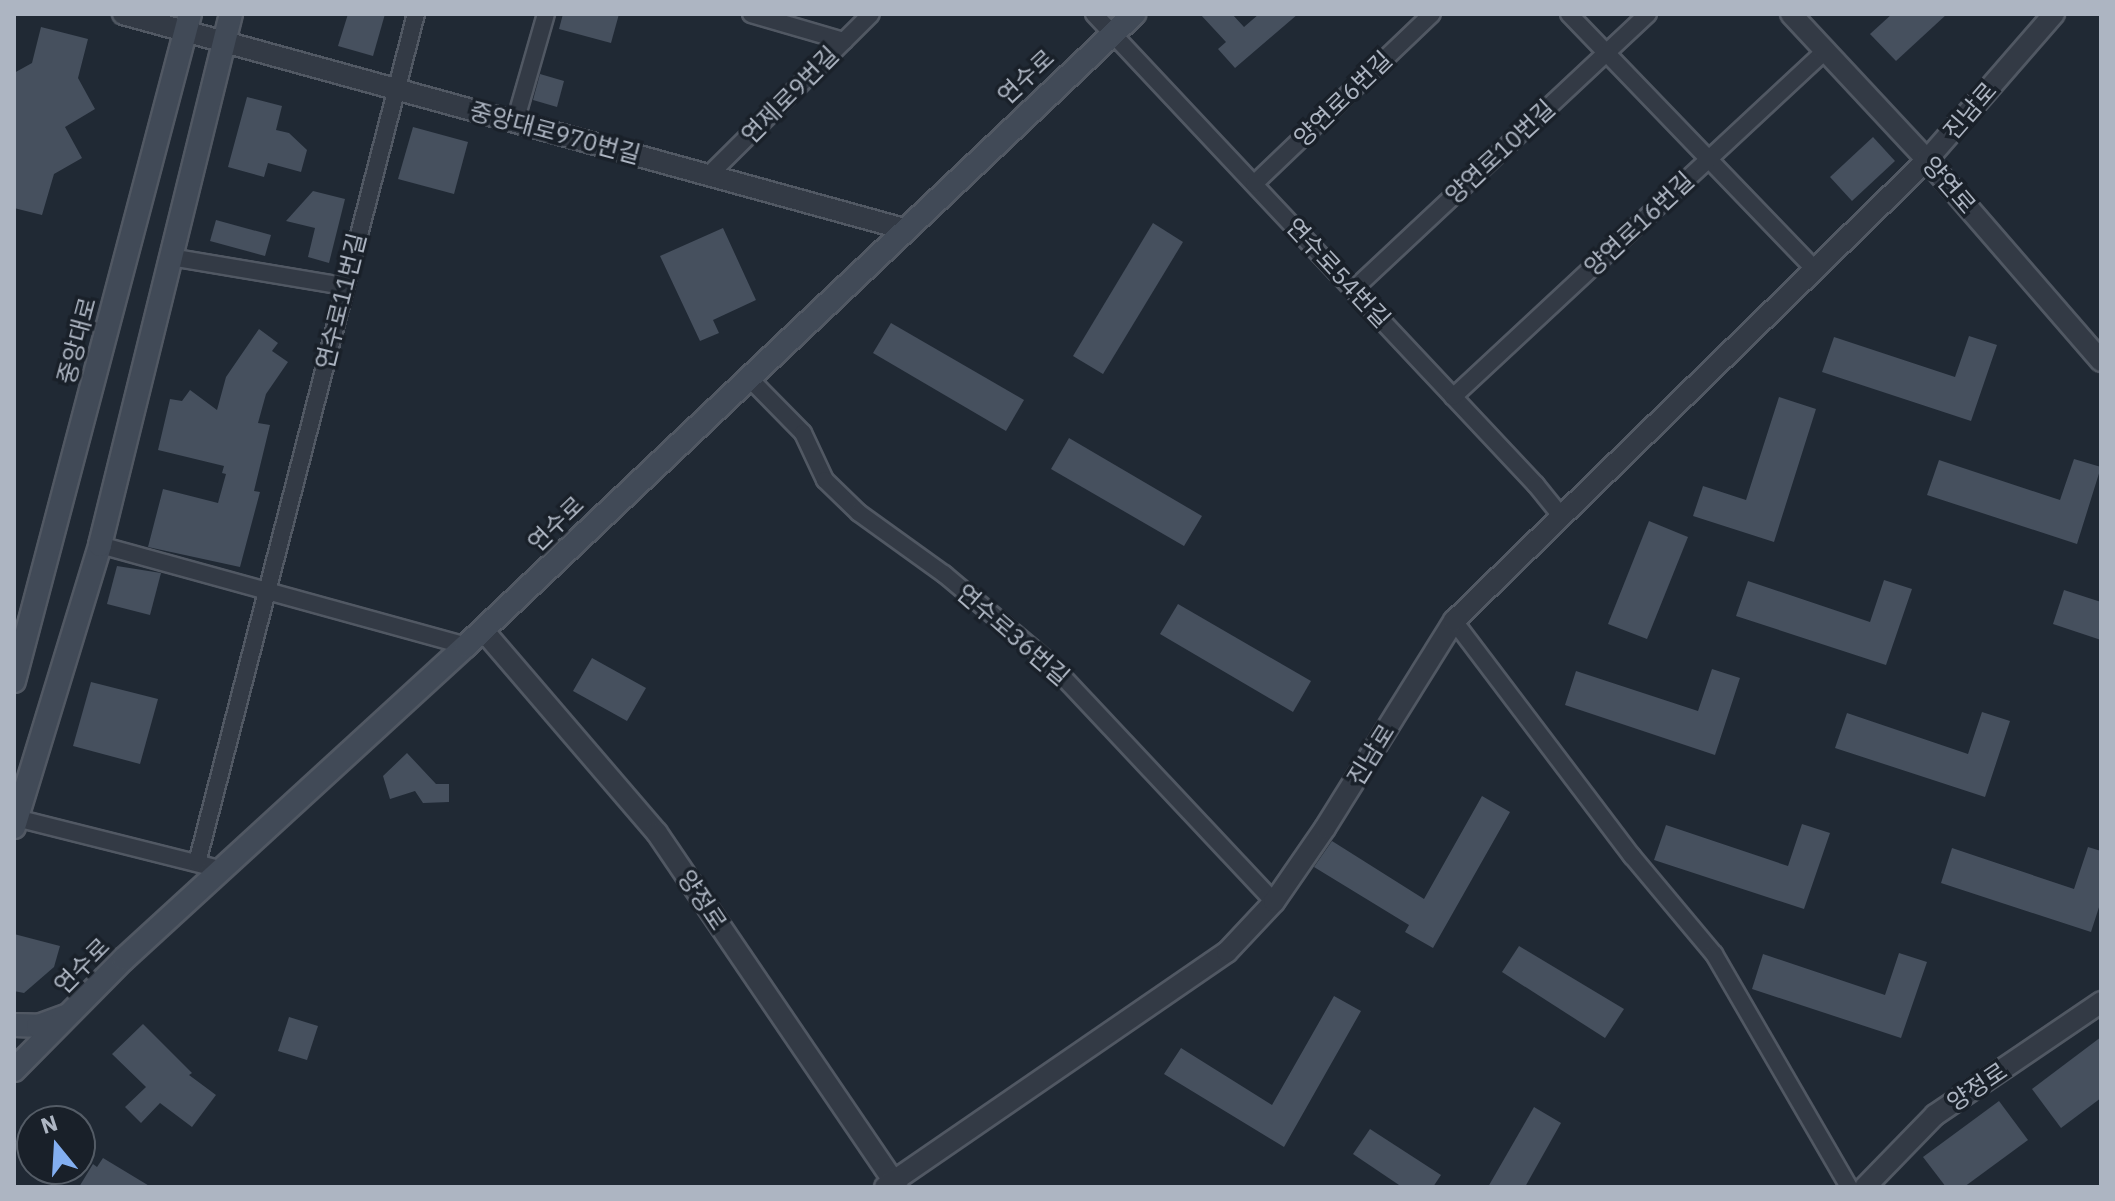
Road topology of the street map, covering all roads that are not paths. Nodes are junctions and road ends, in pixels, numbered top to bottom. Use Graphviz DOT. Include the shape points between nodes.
graph roads {
  1 [pos="123,14"];
  2 [pos="231,14"];
  3 [pos="416,14"];
  4 [pos="546,14"];
  5 [pos="751,14"];
  6 [pos="871,14"];
  7 [pos="1094,14"];
  8 [pos="1134,14"];
  9 [pos="1432,14"];
  10 [pos="1569,14"];
  11 [pos="1648,14"];
  12 [pos="1791,14"];
  13 [pos="2054,14"];
  14 [pos="202,31"];
  15 [pos="1112,33"];
  16 [pos="844,41"];
  17 [pos="1825,51"];
  18 [pos="1607,52"];
  19 [pos="395,89"];
  20 [pos="515,122"];
  21 [pos="1927,160"];
  22 [pos="1707,161"];
  23 [pos="709,175"];
  24 [pos="1254,184"];
  25 [pos="904,229"];
  26 [pos="170,257"];
  27 [pos="1815,270"];
  28 [pos="344,286"];
  29 [pos="1353,290"];
  30 [pos="2101,361"];
  31 [pos="748,377"];
  32 [pos="1453,397"];
  33 [pos="1561,516"];
  34 [pos="100,545"];
  35 [pos="267,589"];
  36 [pos="1454,621"];
  37 [pos="483,630"];
  38 [pos="466,646"];
  39 [pos="14,681"];
  40 [pos="15,822"];
  41 [pos="197,863"];
  42 [pos="223,870"];
  43 [pos="1274,902"];
  44 [pos="2101,1002"];
  45 [pos="70,1015"];
  46 [pos="14,1025"];
  47 [pos="14,1070"];
  48 [pos="892,1185"];
  49 [pos="1849,1187"];
  50 [pos="1865,1187"];
  1 -- 14 [label="street, 중앙대로970번길"];
  2 -- 14 [label="main road, 중앙대로"];
  3 -- 19 [label="street, 연수로11번길"];
  4 -- 20 [label="street"];
  5 -- 16 [label="street"];
  6 -- 16 [label="street, 연제로9번길"];
  7 -- 15 [label="street, 연수로54번길"];
  8 -- 15 [label="main road, 연수로"];
  9 -- 24 [label="street, 양연로6번길"];
  10 -- 18 [label="street"];
  11 -- 18 [label="street, 양연로10번길"];
  12 -- 17 [label="street, 양연로"];
  13 -- 21 [label="street, 진남로"];
  14 -- 19 [label="street, 중앙대로970번길"];
  14 -- 26 [label="main road, 중앙대로"];
  14 -- 39 [label="main road, 중앙대로"];
  15 -- 24 [label="street, 연수로54번길"];
  15 -- 25 [label="main road, 연수로"];
  16 -- 23 [label="street, 연제로9번길"];
  17 -- 21 [label="street, 양연로"];
  17 -- 22 [label="street, 양연로16번길"];
  18 -- 22 [label="street"];
  18 -- 29 [label="street, 양연로10번길"];
  19 -- 20 [label="street, 중앙대로970번길"];
  19 -- 28 [label="street, 연수로11번길"];
  20 -- 23 [label="street, 중앙대로970번길"];
  21 -- 27 [label="street, 진남로"];
  21 -- 30 [label="street, 양연로"];
  22 -- 27 [label="street"];
  22 -- 32 [label="street, 양연로16번길"];
  23 -- 25 [label="street, 중앙대로970번길"];
  24 -- 29 [label="street, 연수로54번길"];
  25 -- 31 [label="main road, 연수로"];
  26 -- 28 [label="street"];
  26 -- 34 [label="main road, 중앙대로"];
  27 -- 33 [label="street, 진남로"];
  28 -- 35 [label="street, 연수로11번길"];
  29 -- 32 [label="street, 연수로54번길"];
  31 -- 37 [label="main road, 연수로"];
  31 -- 43 [label="street, 연수로36번길" via="803,433 825,480 859,513 944,574 1049,662"];
  32 -- 33 [label="street, 연수로54번길"];
  33 -- 36 [label="street, 진남로"];
  34 -- 35 [label="street"];
  34 -- 40 [label="main road, 중앙대로"];
  35 -- 38 [label="street"];
  35 -- 41 [label="street, 연수로11번길"];
  36 -- 43 [label="street, 진남로"];
  36 -- 49 [label="street" via="1632,856 1714,954"];
  37 -- 38 [label="main road, 연수로"];
  37 -- 48 [label="street, 양정로" via="657,833"];
  38 -- 42 [label="main road, 연수로"];
  40 -- 41 [label="street"];
  41 -- 42 [label="street"];
  42 -- 45 [label="main road, 연수로"];
  43 -- 48 [label="street, 진남로" via="1227,952"];
  44 -- 50 [label="street, 양정로" via="1935,1115"];
  45 -- 46 [label="main road" via="38,1026"];
  45 -- 47 [label="main road, 연수로"];
}
